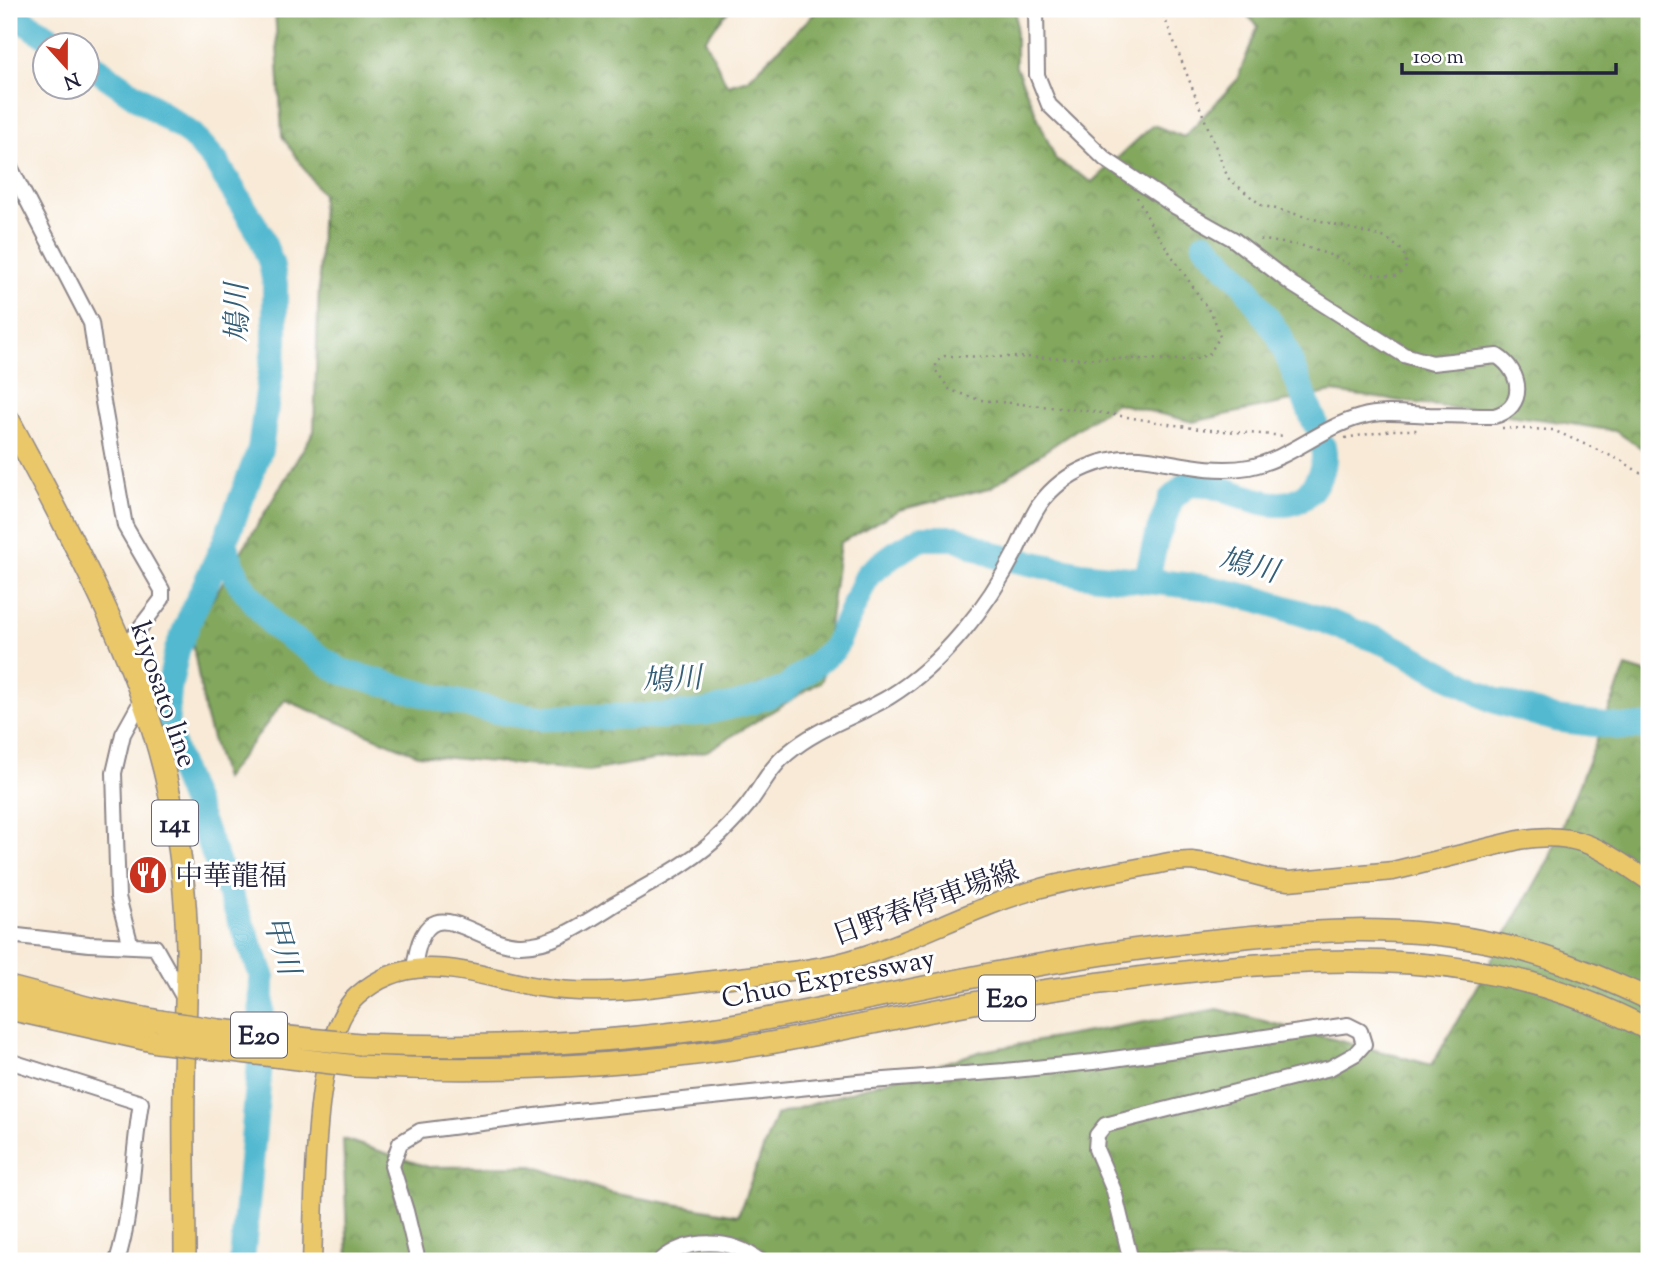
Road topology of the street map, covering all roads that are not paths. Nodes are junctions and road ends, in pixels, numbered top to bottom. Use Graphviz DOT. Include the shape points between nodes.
graph roads {
  1 [pos="1036,9"];
  2 [pos="9,165"];
  3 [pos="9,420"];
  4 [pos="124,649"];
  5 [pos="143,698"];
  6 [pos="1649,881"];
  7 [pos="9,935"];
  8 [pos="131,946"];
  9 [pos="414,969"];
  10 [pos="9,987"];
  11 [pos="1649,999"];
  12 [pos="186,1001"];
  13 [pos="9,1009"];
  14 [pos="1649,1030"];
  15 [pos="9,1061"];
  16 [pos="117,1261"];
  17 [pos="185,1261"];
  18 [pos="312,1261"];
  19 [pos="418,1261"];
  20 [pos="660,1261"];
  21 [pos="760,1261"];
  22 [pos="1131,1261"];
  1 -- 9 [label="street" via="1037,75 1049,105 1105,159 1404,355 1432,363 1497,356 1512,368 1518,390 1515,398 1504,414 1494,416 1361,416 1276,460 1247,467 1213,468 1146,459 1114,459 1092,465 1049,492 965,630 889,697 809,737 785,755 746,807 700,851 549,941 495,942 456,922 435,923 417,945"];
  2 -- 4 [label="street" via="91,323 125,526 162,590 162,599"];
  3 -- 4 [label="highway, kiyosato line / 141"];
  4 -- 5 [label="highway, kiyosato line / 141"];
  5 -- 8 [label="street" via="123,734 114,773 118,897"];
  5 -- 12 [label="highway, kiyosato line / 141" via="168,786 181,858"];
  6 -- 9 [label="main road, 日野春停車場線" via="1584,841 1550,836 1392,871 1289,881 1214,864 1169,862 1038,888 864,956 802,969 578,991 442,967"];
  7 -- 8 [label="street"];
  8 -- 12 [label="street" via="155,947"];
  9 -- 18 [label="main road, 日野春停車場線" via="394,972 373,983 341,1014 320,1111"];
  10 -- 11 [label="highway, Chuo Expressway / E20, bridge" via="90,1008 230,1032 359,1044 485,1046 666,1034 757,1021 1043,964 1182,943 1329,931 1426,933 1483,941 1594,973"];
  12 -- 17 [label="highway, kiyosato line / 141"];
  13 -- 14 [label="highway, Chuo Expressway / E20, bridge" via="157,1042 356,1066 487,1069 669,1058 1054,989 1333,960 1435,964 1519,979 1568,993"];
  15 -- 16 [label="street" via="141,1103 125,1235"];
  19 -- 22 [label="street" via="392,1166 400,1143 420,1132 858,1082 1093,1062 1348,1025 1360,1031 1364,1044 1330,1068 1105,1125 1097,1135 1096,1149 1114,1191"];
  20 -- 21 [label="street" via="695,1244 709,1243 735,1246"];
}
